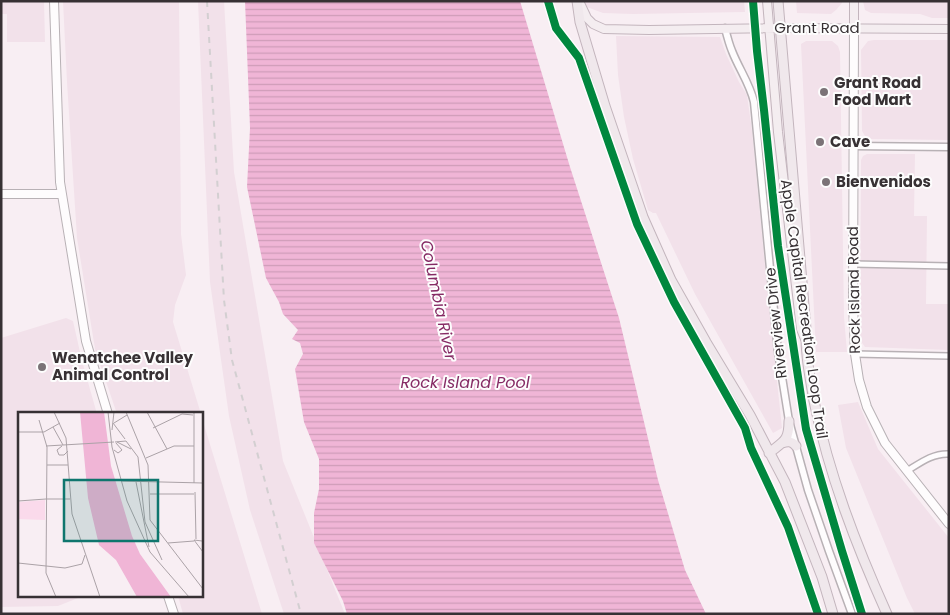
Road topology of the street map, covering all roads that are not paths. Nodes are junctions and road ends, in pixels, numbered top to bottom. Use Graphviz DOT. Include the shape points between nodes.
graph roads {
  1 [pos="54,1"];
  2 [pos="578,1"];
  3 [pos="767,1"];
  4 [pos="778,1"];
  5 [pos="854,1"];
  6 [pos="725,28"];
  7 [pos="769,28"];
  8 [pos="780,28"];
  9 [pos="854,28"];
  10 [pos="949,29"];
  11 [pos="854,146"];
  12 [pos="949,147"];
  13 [pos="1,194"];
  14 [pos="62,194"];
  15 [pos="853,264"];
  16 [pos="949,266"];
  17 [pos="806,341"];
  18 [pos="855,354"];
  19 [pos="949,356"];
  20 [pos="107,412"];
  21 [pos="789,421"];
  22 [pos="782,443"];
  23 [pos="796,446"];
  24 [pos="769,453"];
  25 [pos="949,454"];
  26 [pos="907,471"];
  27 [pos="949,524"];
  28 [pos="169,598"];
  29 [pos="174,614"];
  30 [pos="833,614"];
  31 [pos="852,614"];
  32 [pos="887,614"];
  1 -- 14 [label="main road"];
  2 -- 6 [label="main road, Grant Road" via="587,18 604,28"];
  2 -- 24 [label="highway" via="580,22 605,106 643,217 671,280"];
  3 -- 7 [label="main road"];
  4 -- 8 [label="highway"];
  5 -- 9 [label="main road"];
  6 -- 7 [label="main road, Grant Road"];
  6 -- 21 [label="street, Riverview Drive" via="754,102 778,349"];
  7 -- 8 [label="main road, Grant Road"];
  7 -- 17 [label="main road" via="789,228 801,329"];
  8 -- 9 [label="main road, Grant Road"];
  8 -- 17 [label="highway"];
  9 -- 10 [label="main road, Grant Road"];
  9 -- 11 [label="main road, Rock Island Road"];
  11 -- 12 [label="street"];
  11 -- 15 [label="main road, Rock Island Road"];
  13 -- 14 [label="main road"];
  14 -- 20 [label="main road" via="86,342"];
  15 -- 16 [label="street"];
  15 -- 18 [label="main road, Rock Island Road"];
  17 -- 32 [label="highway" via="811,385 828,460 846,515"];
  18 -- 19 [label="street"];
  18 -- 26 [label="main road, Rock Island Road" via="867,407 885,443"];
  21 -- 22 [label="highway" via="788,435"];
  21 -- 23 [label="street, Riverview Drive"];
  22 -- 23 [label="highway" via="790,441"];
  22 -- 24 [label="highway"];
  23 -- 31 [label="street, Riverview Drive" via="808,490"];
  24 -- 30 [label="highway" via="794,504"];
  25 -- 26 [label="street" via="930,457"];
  26 -- 27 [label="main road, Rock Island Road"];
  28 -- 29 [label="main road"];
}
